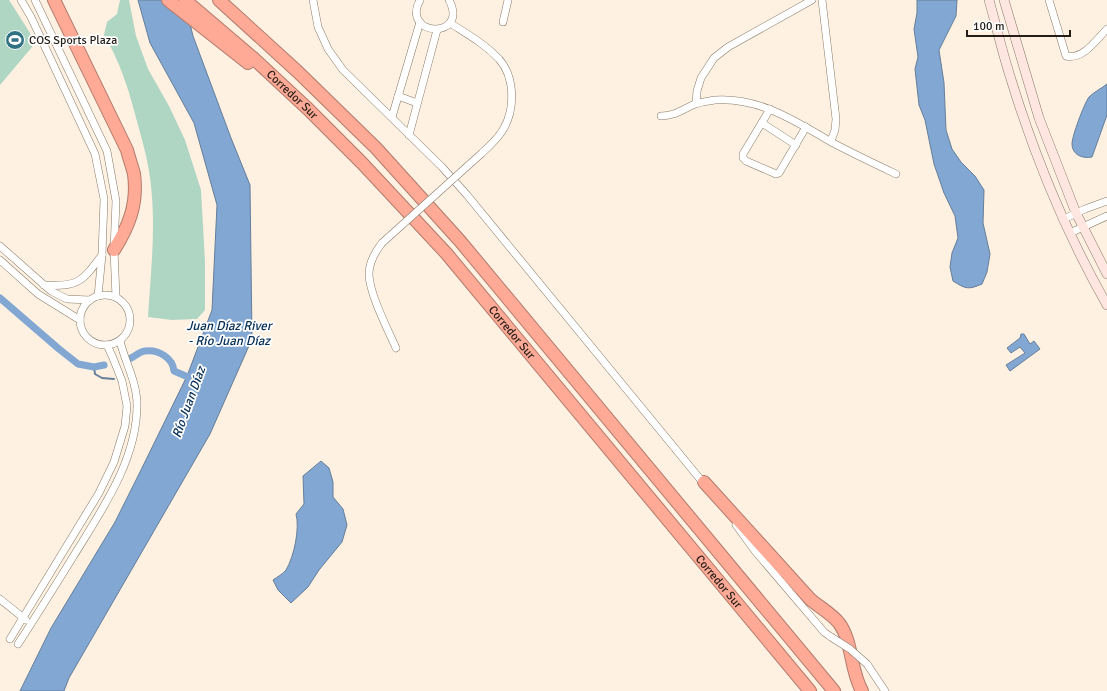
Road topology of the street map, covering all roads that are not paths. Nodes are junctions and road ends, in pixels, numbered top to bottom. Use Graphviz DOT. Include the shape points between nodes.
graph roads {
  1 [pos="21,0"];
  2 [pos="36,0"];
  3 [pos="54,0"];
  4 [pos="168,0"];
  5 [pos="185,0"];
  6 [pos="313,0"];
  7 [pos="420,0"];
  8 [pos="450,0"];
  9 [pos="508,0"];
  10 [pos="812,0"];
  11 [pos="822,0"];
  12 [pos="989,0"];
  13 [pos="1004,0"];
  14 [pos="1049,0"];
  15 [pos="223,2"];
  16 [pos="420,22"];
  17 [pos="503,22"];
  18 [pos="450,23"];
  19 [pos="208,26"];
  20 [pos="1107,29"];
  21 [pos="437,30"];
  22 [pos="398,96"];
  23 [pos="417,103"];
  24 [pos="696,103"];
  25 [pos="770,109"];
  26 [pos="661,116"];
  27 [pos="392,117"];
  28 [pos="762,123"];
  29 [pos="806,127"];
  30 [pos="409,136"];
  31 [pos="831,141"];
  32 [pos="796,145"];
  33 [pos="896,174"];
  34 [pos="1107,201"];
  35 [pos="1076,213"];
  36 [pos="1107,216"];
  37 [pos="1064,219"];
  38 [pos="1082,227"];
  39 [pos="1070,233"];
  40 [pos="0,246"];
  41 [pos="114,250"];
  42 [pos="102,255"];
  43 [pos="0,260"];
  44 [pos="1107,274"];
  45 [pos="44,285"];
  46 [pos="98,296"];
  47 [pos="116,297"];
  48 [pos="90,300"];
  49 [pos="1107,305"];
  50 [pos="80,320"];
  51 [pos="120,341"];
  52 [pos="107,346"];
  53 [pos="396,348"];
  54 [pos="704,482"];
  55 [pos="0,599"];
  56 [pos="23,618"];
  57 [pos="32,623"];
  58 [pos="10,639"];
  59 [pos="18,644"];
  60 [pos="810,691"];
  61 [pos="834,691"];
  62 [pos="862,691"];
  63 [pos="885,691"];
  1 -- 42 [label="street" via="96,154 104,199"];
  2 -- 41 [label="street" via="107,151 116,201"];
  3 -- 41 [label="highway" via="127,150 134,175 134,206 126,230"];
  4 -- 19 [label="highway"];
  5 -- 19 [label="highway, Corredor Sur"];
  6 -- 27 [label="street" via="318,27 328,49 343,70"];
  7 -- 16 [label="street" via="416,11"];
  8 -- 18 [label="street" via="453,15"];
  9 -- 17 [label="street"];
  10 -- 24 [label="street" via="728,47 714,58 701,78"];
  11 -- 31 [label="street" via="836,119"];
  12 -- 37 [label="street" via="1010,76 1034,146"];
  13 -- 35 [label="street" via="1039,118"];
  14 -- 20 [label="street" via="1066,56 1081,54"];
  15 -- 61 [label="highway, Corredor Sur" via="376,148 460,241"];
  16 -- 21 [label="street" via="427,28"];
  16 -- 22 [label="street"];
  18 -- 21 [label="street"];
  18 -- 53 [label="street, bridge" via="500,60 511,87 511,113 504,129 482,153 382,243 372,259 370,287"];
  19 -- 60 [label="highway, Corredor Sur" via="252,57 308,109 446,253"];
  21 -- 23 [label="street"];
  22 -- 23 [label="street"];
  22 -- 27 [label="street"];
  23 -- 30 [label="street"];
  24 -- 25 [label="street" via="716,100 741,101"];
  24 -- 26 [label="street" via="679,113"];
  25 -- 28 [label="street"];
  25 -- 29 [label="street"];
  27 -- 30 [label="street"];
  28 -- 32 [label="street"];
  28 -- 32 [label="street" via="743,154 746,161 776,174"];
  29 -- 31 [label="street"];
  29 -- 32 [label="street"];
  30 -- 54 [label="street" via="467,195"];
  31 -- 33 [label="street"];
  34 -- 35 [label="street"];
  35 -- 37 [label="street"];
  35 -- 38 [label="street"];
  36 -- 38 [label="street"];
  37 -- 39 [label="street"];
  38 -- 39 [label="street"];
  38 -- 44 [label="street"];
  39 -- 49 [label="street"];
  40 -- 45 [label="street"];
  41 -- 47 [label="street"];
  42 -- 45 [label="street" via="87,275 77,283 63,286"];
  42 -- 46 [label="street"];
  43 -- 50 [label="street" via="38,294"];
  45 -- 48 [label="street" via="67,299"];
  46 -- 47 [label="street"];
  46 -- 48 [label="street"];
  47 -- 51 [label="street" via="129,313 130,323 127,333"];
  48 -- 50 [label="street" via="84,306"];
  50 -- 52 [label="street" via="85,336 91,341"];
  51 -- 52 [label="street"];
  51 -- 57 [label="street" via="137,404 128,455 106,502"];
  52 -- 56 [label="street" via="122,381 127,406 125,426 114,462 99,493"];
  54 -- 62 [label="highway" via="810,599 839,623"];
  54 -- 63 [label="street, bridge" via="755,551 824,632 867,664"];
  55 -- 56 [label="street"];
  56 -- 57 [label="street"];
  56 -- 58 [label="street"];
  57 -- 59 [label="street"];
}
